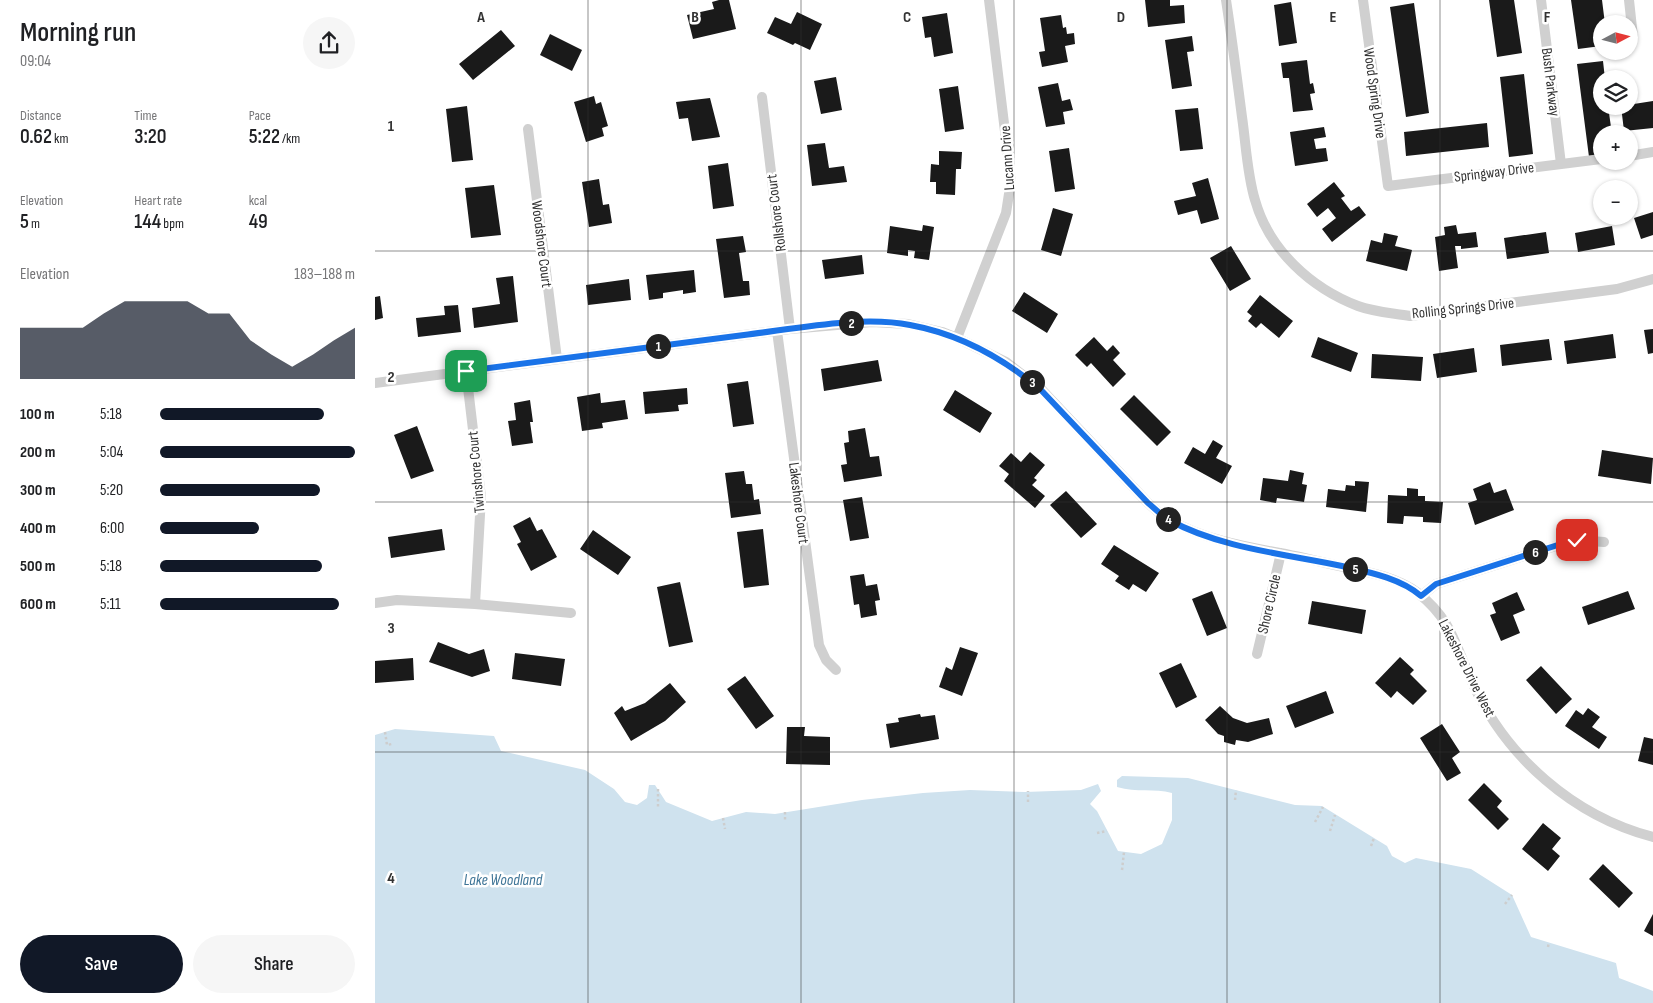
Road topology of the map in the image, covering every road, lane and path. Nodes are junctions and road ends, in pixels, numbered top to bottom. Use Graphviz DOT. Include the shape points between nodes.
graph roads {
  1 [pos="989,0"];
  2 [pos="1226,0"];
  3 [pos="1363,0"];
  4 [pos="1541,0"];
  5 [pos="1629,0"];
  6 [pos="1631,15"];
  7 [pos="762,97"];
  8 [pos="528,129"];
  9 [pos="1653,152"];
  10 [pos="1638,154"];
  11 [pos="1593,160"];
  12 [pos="1561,164"];
  13 [pos="1388,186"];
  14 [pos="1653,280"];
  15 [pos="791,329"];
  16 [pos="777,331"];
  17 [pos="957,338"];
  18 [pos="557,359"];
  19 [pos="466,371"];
  20 [pos="375,383"];
  21 [pos="1604,542"];
  22 [pos="1281,554"];
  23 [pos="1421,596"];
  24 [pos="375,603"];
  25 [pos="475,604"];
  26 [pos="571,613"];
  27 [pos="1257,654"];
  28 [pos="836,670"];
  29 [pos="385,732"];
  30 [pos="392,744"];
  31 [pos="658,788"];
  32 [pos="1236,790"];
  33 [pos="1028,791"];
  34 [pos="1235,800"];
  35 [pos="1027,802"];
  36 [pos="658,806"];
  37 [pos="1323,807"];
  38 [pos="785,812"];
  39 [pos="1335,815"];
  40 [pos="723,818"];
  41 [pos="785,820"];
  42 [pos="1315,822"];
  43 [pos="725,830"];
  44 [pos="1107,831"];
  45 [pos="1330,831"];
  46 [pos="1097,833"];
  47 [pos="1653,837"];
  48 [pos="1374,838"];
  49 [pos="1371,846"];
  50 [pos="1123,852"];
  51 [pos="1122,870"];
  52 [pos="1512,895"];
  53 [pos="1505,904"];
  54 [pos="1549,942"];
  55 [pos="1548,947"];
  1 -- 17 [label="street, Lucann Drive" via="1011,182 1006,213"];
  2 -- 14 [label="street, Rolling Springs Drive" via="1255,201 1268,230 1284,254 1301,273 1319,286 1359,306 1410,316 1617,289"];
  3 -- 13 [label="street, Wood Spring Drive"];
  4 -- 12 [label="street, Bush Parkway"];
  5 -- 6 [label="street"];
  7 -- 15 [label="street, Rollshore Court"];
  8 -- 18 [label="street, Woodshore Court"];
  9 -- 10 [label="street"];
  11 -- 12 [label="street, Springway Drive"];
  12 -- 13 [label="street, Springway Drive"];
  15 -- 16 [label="street, Lakeshore Drive West"];
  15 -- 17 [label="street, Lakeshore Drive West" via="872,322 908,324"];
  16 -- 18 [label="street, Lakeshore Drive West"];
  16 -- 28 [label="street, Lakeshore Court" via="819,645"];
  17 -- 22 [label="street, Lakeshore Drive West" via="1006,362 1041,390 1167,519 1199,534"];
  18 -- 19 [label="street, Lakeshore Drive West"];
  19 -- 20 [label="street, Lakeshore Drive West"];
  19 -- 25 [label="street, Twinshore Court" via="481,496"];
  21 -- 23 [label="street" via="1567,542 1436,584"];
  22 -- 23 [label="street, Lakeshore Drive West" via="1365,571 1400,583"];
  22 -- 27 [label="street, Shore Circle"];
  23 -- 47 [label="street, Lakeshore Drive West" via="1441,614 1479,695 1505,739 1530,767 1557,789 1611,823"];
  24 -- 25 [label="street" via="397,600"];
  25 -- 26 [label="street"];
  29 -- 30 [label="path" via="387,745"];
  31 -- 36 [label="path"];
  32 -- 34 [label="path"];
  33 -- 35 [label="path"];
  37 -- 42 [label="path"];
  38 -- 41 [label="path"];
  39 -- 45 [label="path"];
  40 -- 43 [label="path"];
  44 -- 46 [label="path"];
  48 -- 49 [label="path"];
  50 -- 51 [label="path"];
  52 -- 53 [label="path"];
  54 -- 55 [label="path"];
}
